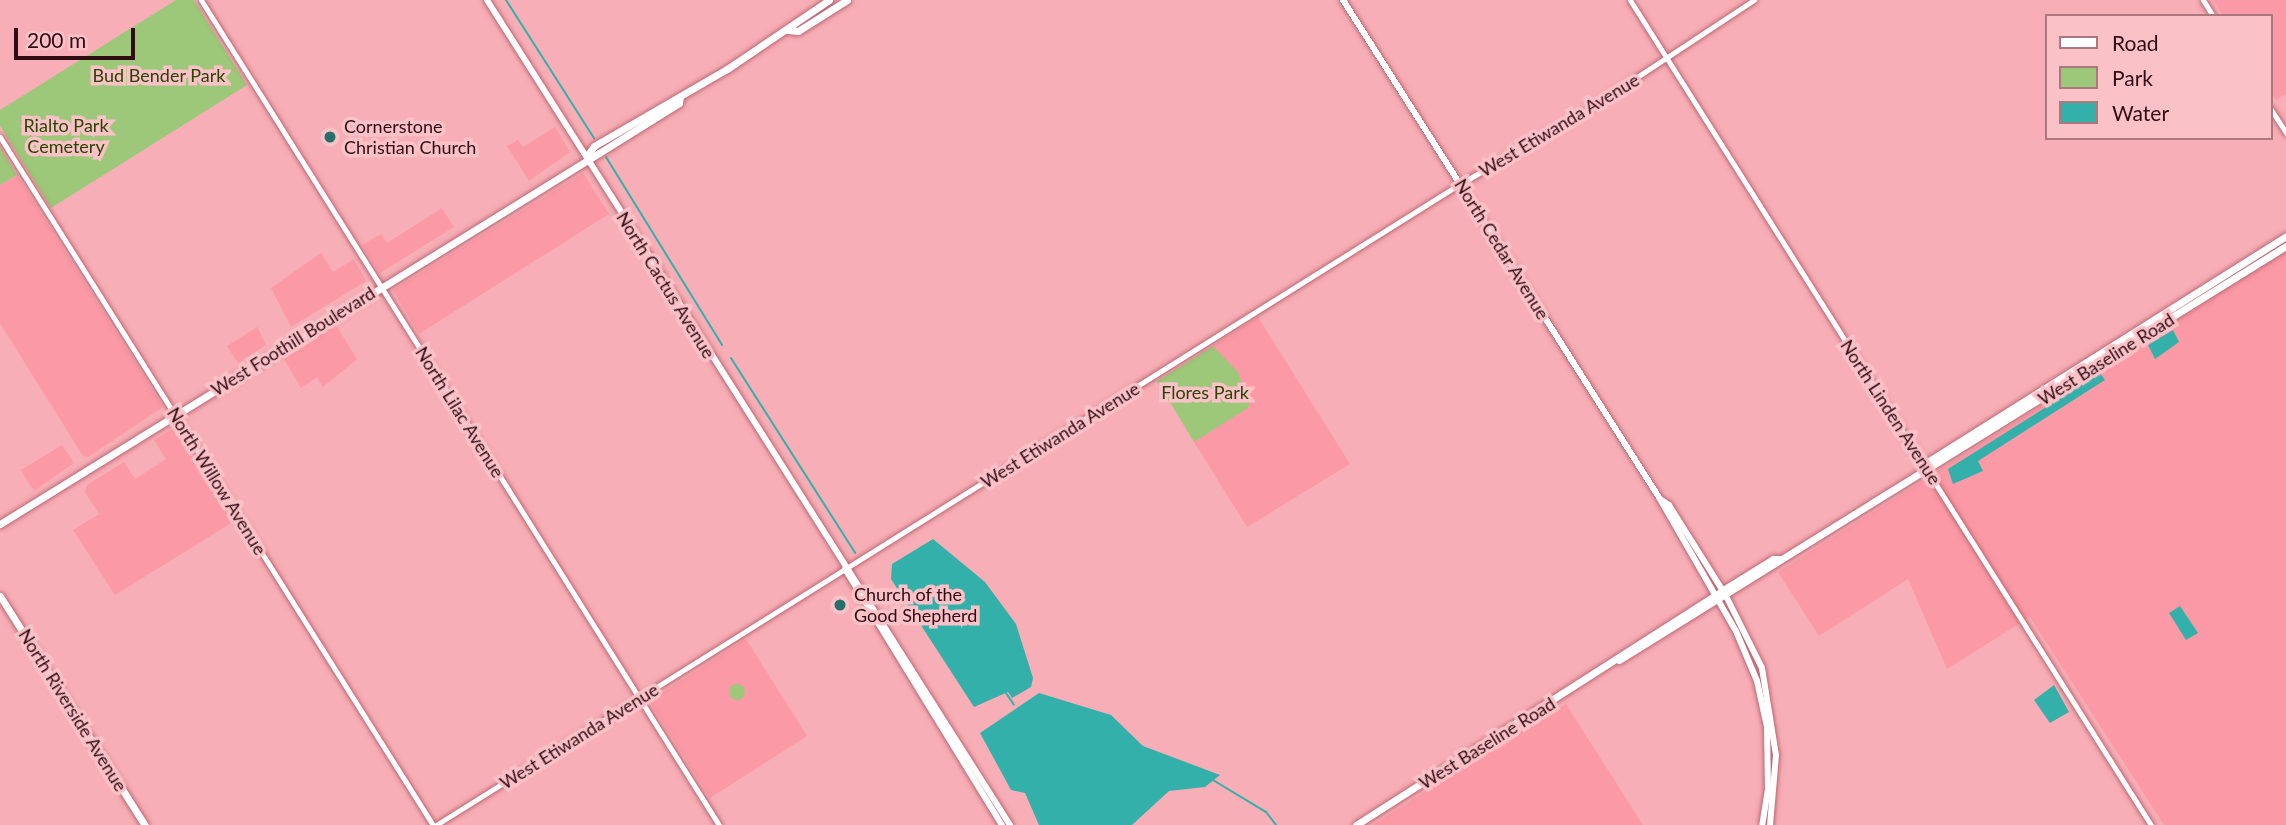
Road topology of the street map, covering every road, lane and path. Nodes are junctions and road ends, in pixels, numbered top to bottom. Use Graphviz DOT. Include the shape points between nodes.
graph roads {
  1 [pos="201,0"];
  2 [pos="487,0"];
  3 [pos="829,0"];
  4 [pos="847,0"];
  5 [pos="1343,0"];
  6 [pos="1630,0"];
  7 [pos="1754,0"];
  8 [pos="788,30"];
  9 [pos="1668,59"];
  10 [pos="2272,111"];
  11 [pos="2286,133"];
  12 [pos="0,137"];
  13 [pos="587,157"];
  14 [pos="1460,184"];
  15 [pos="2286,236"];
  16 [pos="2286,246"];
  17 [pos="380,286"];
  18 [pos="175,415"];
  19 [pos="1925,468"];
  20 [pos="0,524"];
  21 [pos="845,569"];
  22 [pos="1721,595"];
  23 [pos="0,596"];
  24 [pos="639,698"];
  25 [pos="145,825"];
  26 [pos="435,825"];
  27 [pos="719,825"];
  28 [pos="1002,825"];
  29 [pos="1010,825"];
  30 [pos="1356,825"];
  31 [pos="1762,825"];
  32 [pos="1770,825"];
  33 [pos="2151,825"];
  1 -- 17 [label="street, North Lilac Avenue"];
  2 -- 13 [label="main road, North Cactus Avenue"];
  3 -- 8 [label="main road, West Foothill Boulevard"];
  4 -- 8 [label="main road, West Foothill Boulevard" via="798,31"];
  5 -- 14 [label="main road, North Cedar Avenue"];
  6 -- 9 [label="street, North Linden Avenue"];
  7 -- 9 [label="street, West Etiwanda Avenue"];
  8 -- 13 [label="main road, West Foothill Boulevard"];
  9 -- 14 [label="street, West Etiwanda Avenue"];
  9 -- 19 [label="street, North Linden Avenue"];
  10 -- 11 [label="street"];
  12 -- 18 [label="street, North Willow Avenue"];
  13 -- 17 [label="main road, West Foothill Boulevard"];
  13 -- 21 [label="main road, North Cactus Avenue"];
  14 -- 21 [label="street, West Etiwanda Avenue"];
  14 -- 22 [label="main road, North Cedar Avenue"];
  15 -- 19 [label="main road, West Baseline Road" via="1929,460"];
  16 -- 19 [label="main road, West Baseline Road"];
  17 -- 18 [label="main road, West Foothill Boulevard"];
  17 -- 24 [label="street, North Lilac Avenue"];
  18 -- 20 [label="main road, West Foothill Boulevard"];
  18 -- 26 [label="street, North Willow Avenue"];
  19 -- 22 [label="main road, West Baseline Road"];
  19 -- 33 [label="street, North Linden Avenue"];
  21 -- 24 [label="street, West Etiwanda Avenue"];
  21 -- 28 [label="main road, North Cactus Avenue"];
  21 -- 29 [label="main road, North Cactus Avenue"];
  22 -- 30 [label="main road, West Baseline Road"];
  22 -- 31 [label="main road" via="1750,660 1765,715 1770,754"];
  22 -- 32 [label="main road" via="1757,654 1768,690 1776,755"];
  23 -- 25 [label="main road, North Riverside Avenue"];
  24 -- 26 [label="street, West Etiwanda Avenue"];
  24 -- 27 [label="street, North Lilac Avenue"];
}
